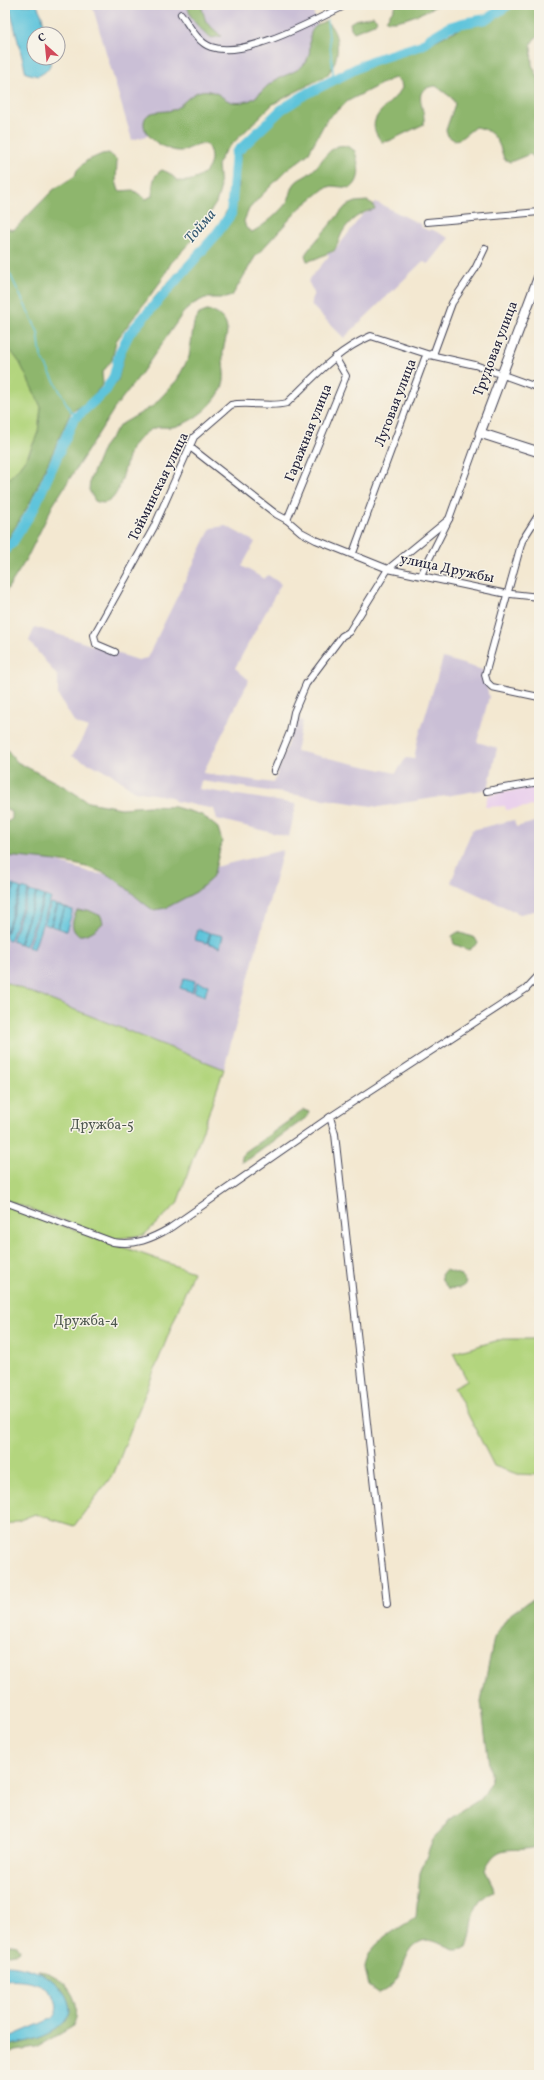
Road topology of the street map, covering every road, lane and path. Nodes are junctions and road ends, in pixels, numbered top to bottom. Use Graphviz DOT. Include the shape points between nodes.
graph roads {
  1 [pos="346,5"];
  2 [pos="181,14"];
  3 [pos="539,212"];
  4 [pos="427,222"];
  5 [pos="485,248"];
  6 [pos="539,276"];
  7 [pos="430,355"];
  8 [pos="335,357"];
  9 [pos="501,375"];
  10 [pos="539,388"];
  11 [pos="480,433"];
  12 [pos="190,447"];
  13 [pos="539,452"];
  14 [pos="539,514"];
  15 [pos="450,519"];
  16 [pos="287,520"];
  17 [pos="353,554"];
  18 [pos="388,569"];
  19 [pos="421,575"];
  20 [pos="507,593"];
  21 [pos="539,596"];
  22 [pos="115,652"];
  23 [pos="539,697"];
  24 [pos="274,771"];
  25 [pos="539,782"];
  26 [pos="487,791"];
  27 [pos="539,974"];
  28 [pos="330,1117"];
  29 [pos="5,1202"];
  30 [pos="387,1604"];
  1 -- 2 [label="street" via="288,33 260,43 229,49 211,47 197,37"];
  3 -- 4 [label="street"];
  5 -- 7 [label="street, Луговая улица" via="475,269 452,303 434,352"];
  6 -- 9 [label="street, Трудовая улица"];
  7 -- 8 [label="street, Тойминская улица" via="371,336 352,344"];
  7 -- 9 [label="street, Тойминская улица" via="475,365"];
  7 -- 17 [label="street, Луговая улица" via="425,358"];
  8 -- 12 [label="street, Тойминская улица" via="287,403 231,404 194,437"];
  8 -- 16 [label="street, Гаражная улица" via="346,376"];
  9 -- 10 [label="street, Тойминская улица"];
  9 -- 11 [label="street, Трудовая улица"];
  11 -- 13 [label="street"];
  11 -- 15 [label="street"];
  12 -- 16 [label="street, улица Дружбы"];
  12 -- 22 [label="street, Тойминская улица" via="154,527 94,635 96,644"];
  14 -- 20 [label="street" via="522,541"];
  15 -- 18 [label="street"];
  15 -- 19 [label="street"];
  16 -- 17 [label="street, улица Дружбы" via="306,535 332,548"];
  17 -- 18 [label="street, улица Дружбы"];
  18 -- 19 [label="street, улица Дружбы"];
  18 -- 24 [label="street" via="349,632 342,636 306,684"];
  19 -- 20 [label="street, улица Дружбы"];
  20 -- 21 [label="street, улица Дружбы"];
  20 -- 23 [label="street" via="485,670 486,679 492,687"];
  25 -- 26 [label="street"];
  27 -- 28 [label="street" via="526,990"];
  28 -- 29 [label="street" via="170,1228 136,1243 113,1242"];
  28 -- 30 [label="street"];
}
